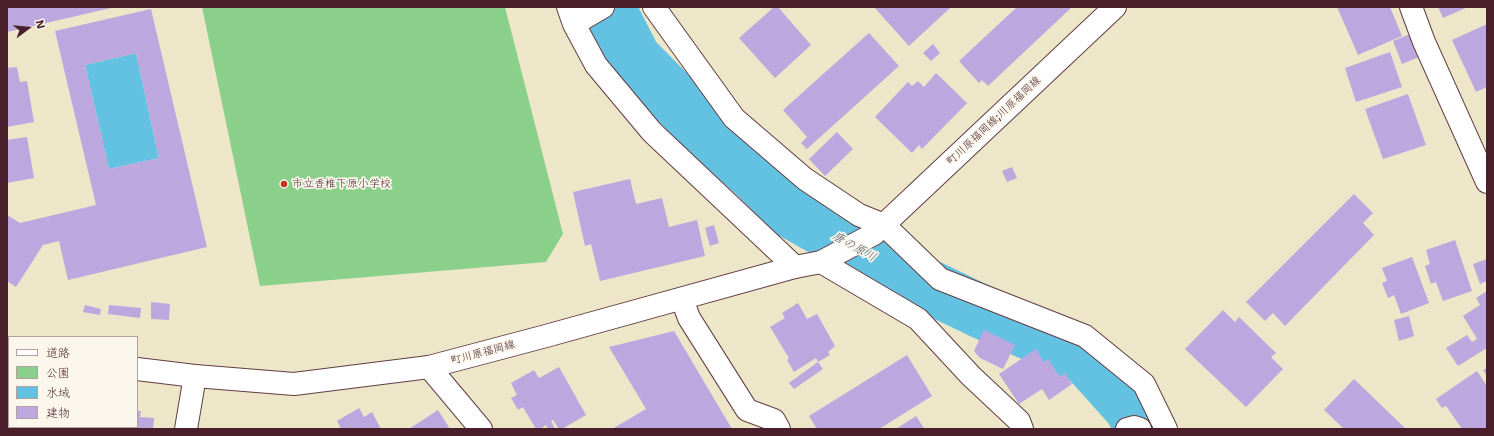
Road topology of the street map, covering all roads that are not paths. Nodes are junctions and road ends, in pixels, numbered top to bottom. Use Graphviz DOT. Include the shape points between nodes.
graph roads {
  1 [pos="603,7"];
  2 [pos="654,7"];
  3 [pos="1115,7"];
  4 [pos="1411,7"];
  5 [pos="571,15"];
  6 [pos="1487,182"];
  7 [pos="879,230"];
  8 [pos="821,262"];
  9 [pos="795,267"];
  10 [pos="682,299"];
  11 [pos="429,367"];
  12 [pos="138,369"];
  13 [pos="195,376"];
  14 [pos="186,429"];
  15 [pos="481,429"];
  16 [pos="779,429"];
  17 [pos="1022,429"];
  18 [pos="1166,429"];
  1 -- 5 [label="street"];
  2 -- 7 [label="street" via="734,118 805,178"];
  3 -- 7 [label="street, 町川原福岡線;川原福岡線"];
  4 -- 6 [label="street" via="1424,42"];
  5 -- 9 [label="street" via="596,65 652,132"];
  7 -- 8 [label="street, 町川原福岡線;川原福岡線"];
  7 -- 18 [label="street" via="940,279 1085,336 1144,384"];
  8 -- 9 [label="street, 町川原福岡線"];
  8 -- 17 [label="street" via="918,319 971,376 1019,422"];
  9 -- 10 [label="street, 町川原福岡線"];
  10 -- 11 [label="street, 町川原福岡線"];
  10 -- 16 [label="street" via="689,318 747,410 774,420"];
  11 -- 13 [label="street, 町川原福岡線" via="294,384"];
  11 -- 15 [label="street"];
  12 -- 13 [label="street, 町川原福岡線"];
  13 -- 14 [label="street"];
}
